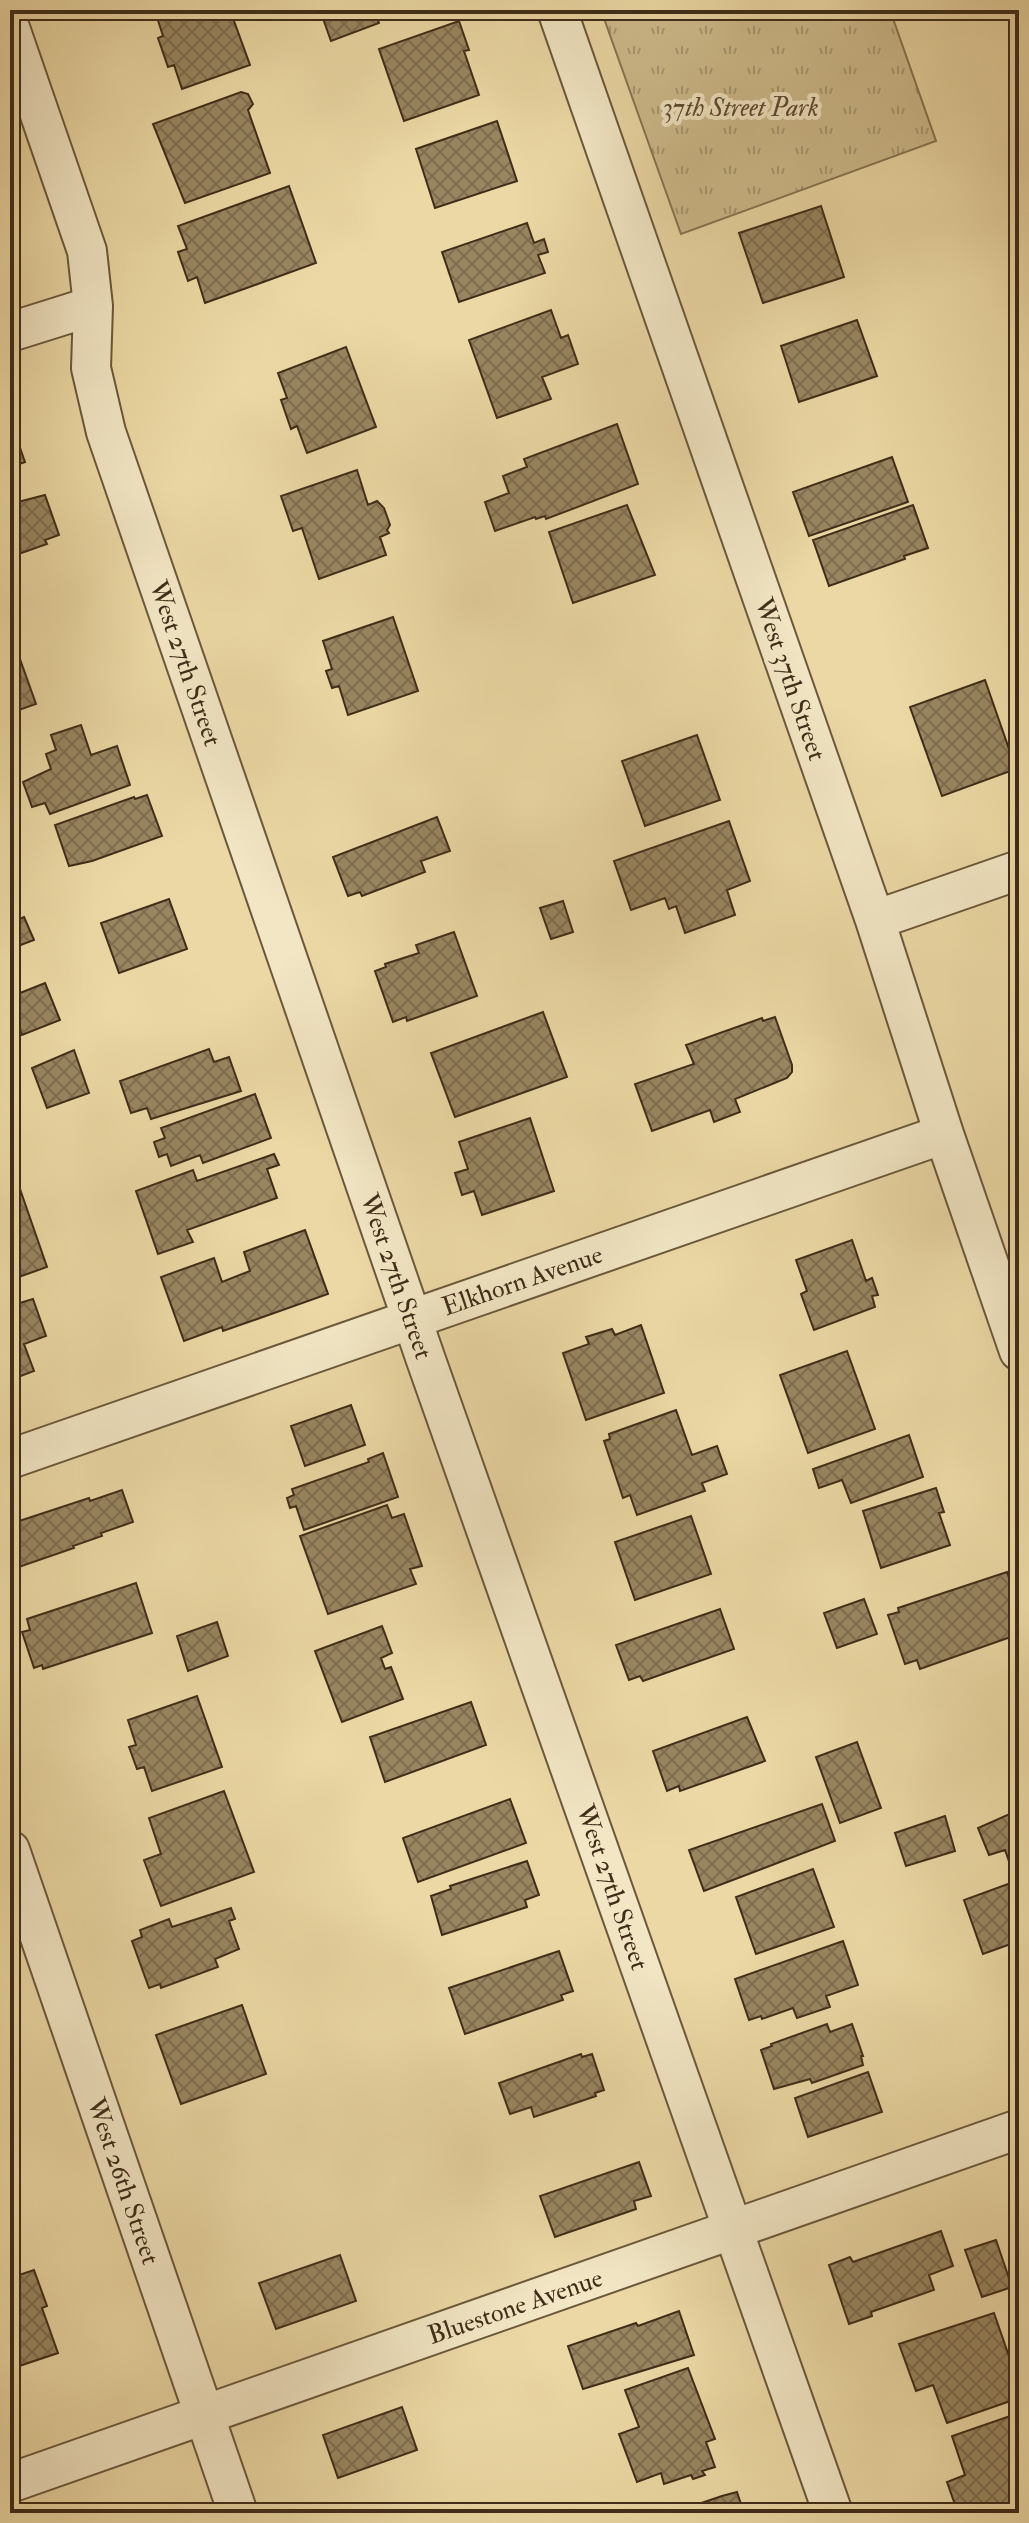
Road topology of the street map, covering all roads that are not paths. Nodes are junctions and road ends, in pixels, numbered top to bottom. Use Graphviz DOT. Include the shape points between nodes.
graph roads {
  1 [pos="557,10"];
  2 [pos="10,28"];
  3 [pos="93,306"];
  4 [pos="10,332"];
  5 [pos="1019,870"];
  6 [pos="875,920"];
  7 [pos="944,1134"];
  8 [pos="412,1318"];
  9 [pos="1019,1351"];
  10 [pos="10,1459"];
  11 [pos="10,1850"];
  12 [pos="1019,2129"];
  13 [pos="733,2229"];
  14 [pos="205,2415"];
  15 [pos="10,2483"];
  16 [pos="238,2513"];
  17 [pos="833,2513"];
  1 -- 6 [label="street, West 37th Street"];
  2 -- 3 [label="street, West 27th Street" via="87,251"];
  3 -- 4 [label="street"];
  3 -- 8 [label="street, West 27th Street" via="91,368 106,432"];
  5 -- 6 [label="street"];
  6 -- 7 [label="street, West 37th Street"];
  7 -- 8 [label="street, Elkhorn Avenue"];
  7 -- 9 [label="street, West 37th Street"];
  8 -- 10 [label="street, Elkhorn Avenue"];
  8 -- 13 [label="street, West 27th Street"];
  11 -- 14 [label="street, West 26th Street"];
  12 -- 13 [label="street, Bluestone Avenue"];
  13 -- 14 [label="street, Bluestone Avenue"];
  13 -- 17 [label="street, West 27th Street"];
  14 -- 15 [label="street, Bluestone Avenue"];
  14 -- 16 [label="street, West 26th Street"];
}
